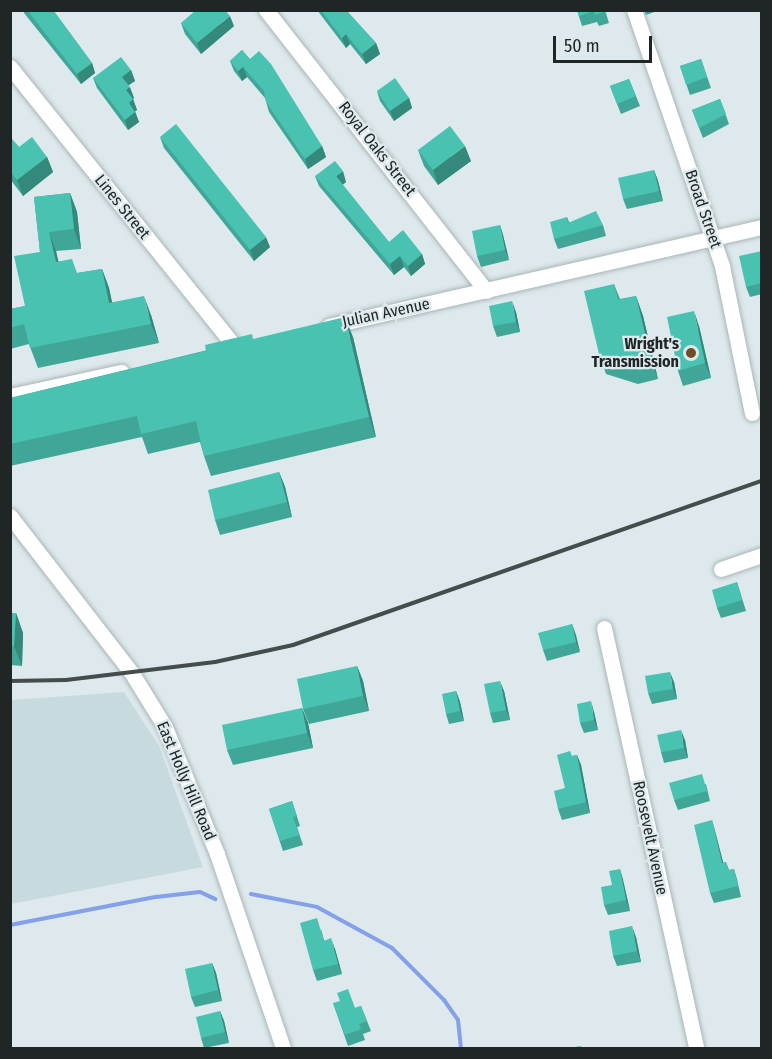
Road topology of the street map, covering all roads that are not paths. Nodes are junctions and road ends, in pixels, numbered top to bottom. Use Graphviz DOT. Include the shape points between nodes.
graph roads {
  1 [pos="266,10"];
  2 [pos="634,10"];
  3 [pos="10,67"];
  4 [pos="762,227"];
  5 [pos="712,238"];
  6 [pos="486,291"];
  7 [pos="310,330"];
  8 [pos="256,342"];
  9 [pos="234,346"];
  10 [pos="212,351"];
  11 [pos="133,369"];
  12 [pos="10,396"];
  13 [pos="752,413"];
  14 [pos="10,516"];
  15 [pos="762,555"];
  16 [pos="721,569"];
  17 [pos="604,628"];
  18 [pos="283,1048"];
  19 [pos="696,1048"];
  1 -- 6 [label="street, Royal Oaks Street"];
  2 -- 5 [label="street, Broad Street"];
  3 -- 9 [label="street, Lines Street"];
  4 -- 5 [label="street, Julian Avenue"];
  5 -- 6 [label="street, Julian Avenue"];
  5 -- 13 [label="street, Broad Street" via="723,266"];
  6 -- 7 [label="street, Julian Avenue"];
  8 -- 9 [label="street"];
  9 -- 10 [label="street"];
  11 -- 12 [label="street"];
  14 -- 18 [label="street, East Holly Hill Road" via="131,672 165,727 217,854"];
  15 -- 16 [label="street"];
  17 -- 19 [label="street, Roosevelt Avenue"];
}
